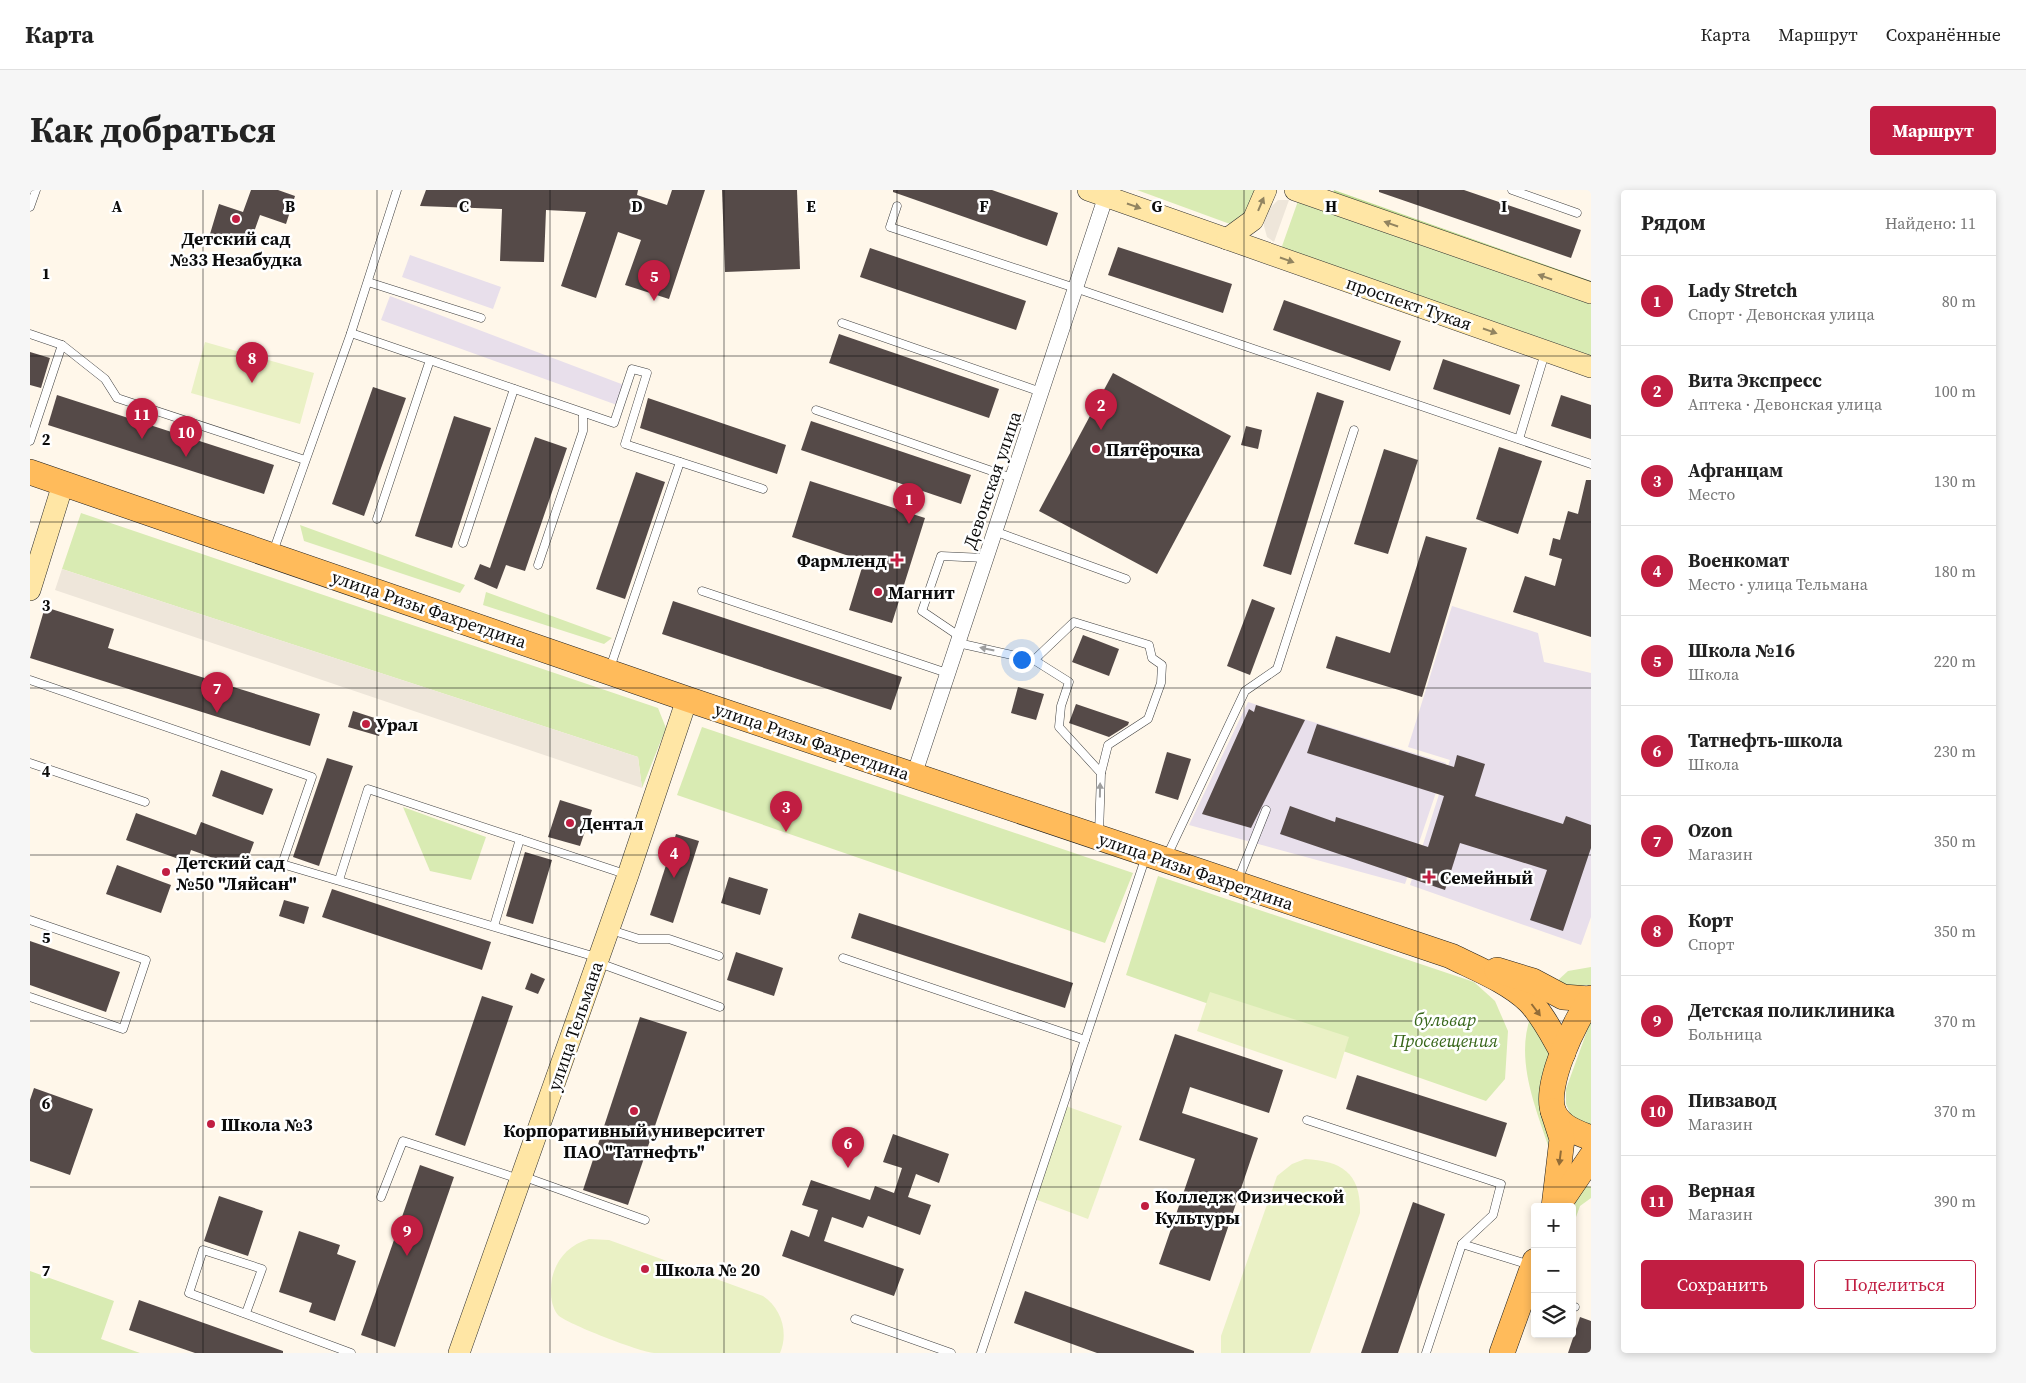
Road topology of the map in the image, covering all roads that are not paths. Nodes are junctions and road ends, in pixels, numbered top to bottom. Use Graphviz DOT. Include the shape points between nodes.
graph roads {
  1 [pos="36,190"];
  2 [pos="397,190"];
  3 [pos="1266,190"];
  4 [pos="1294,190"];
  5 [pos="1512,190"];
  6 [pos="1100,192"];
  7 [pos="897,206"];
  8 [pos="30,207"];
  9 [pos="1577,213"];
  10 [pos="1227,239"];
  11 [pos="368,282"];
  12 [pos="1075,288"];
  13 [pos="1591,293"];
  14 [pos="481,318"];
  15 [pos="842,323"];
  16 [pos="351,333"];
  17 [pos="30,334"];
  18 [pos="62,345"];
  19 [pos="1546,351"];
  20 [pos="430,360"];
  21 [pos="1591,367"];
  22 [pos="514,389"];
  23 [pos="1041,392"];
  24 [pos="816,410"];
  25 [pos="583,414"];
  26 [pos="1354,430"];
  27 [pos="1519,439"];
  28 [pos="30,441"];
  29 [pos="304,460"];
  30 [pos="680,462"];
  31 [pos="1591,464"];
  32 [pos="30,472"];
  33 [pos="1012,478"];
  34 [pos="63,484"];
  35 [pos="763,490"];
  36 [pos="377,519"];
  37 [pos="994,531"];
  38 [pos="463,543"];
  39 [pos="272,555"];
  40 [pos="985,558"];
  41 [pos="538,565"];
  42 [pos="1126,579"];
  43 [pos="31,585"];
  44 [pos="702,591"];
  45 [pos="958,640"];
  46 [pos="1034,660"];
  47 [pos="609,670"];
  48 [pos="947,672"];
  49 [pos="30,680"];
  50 [pos="687,698"];
  51 [pos="30,763"];
  52 [pos="1101,773"];
  53 [pos="914,775"];
  54 [pos="145,802"];
  55 [pos="1266,810"];
  56 [pos="1099,838"];
  57 [pos="520,839"];
  58 [pos="1156,858"];
  59 [pos="628,875"];
  60 [pos="340,880"];
  61 [pos="1237,885"];
  62 [pos="30,920"];
  63 [pos="494,926"];
  64 [pos="609,929"];
  65 [pos="719,956"];
  66 [pos="1451,956"];
  67 [pos="843,958"];
  68 [pos="598,960"];
  69 [pos="30,996"];
  70 [pos="1591,998"];
  71 [pos="720,1007"];
  72 [pos="1085,1040"];
  73 [pos="1563,1053"];
  74 [pos="1553,1111"];
  75 [pos="1308,1120"];
  76 [pos="1591,1138"];
  77 [pos="1591,1157"];
  78 [pos="521,1177"];
  79 [pos="381,1197"];
  80 [pos="1556,1203"];
  81 [pos="1559,1203"];
  82 [pos="645,1220"];
  83 [pos="1462,1244"];
  84 [pos="1531,1277"];
  85 [pos="1531,1280"];
  86 [pos="246,1313"];
  87 [pos="855,1319"];
  88 [pos="351,1353"];
  89 [pos="459,1353"];
  90 [pos="951,1353"];
  91 [pos="981,1353"];
  92 [pos="1426,1353"];
  93 [pos="1502,1353"];
  1 -- 8 [label="lane"];
  2 -- 11 [label="lane"];
  10 -- 3 [label="main road, one-way" via="1253,220"];
  13 -- 4 [label="main road, one-way"];
  5 -- 9 [label="lane"];
  6 -- 10 [label="main road, проспект Тукая, one-way"];
  6 -- 12 [label="street, Девонская улица"];
  7 -- 12 [label="lane" via="890,227"];
  10 -- 19 [label="main road, проспект Тукая, one-way"];
  11 -- 14 [label="lane"];
  11 -- 16 [label="lane"];
  12 -- 23 [label="street, Девонская улица"];
  12 -- 27 [label="lane"];
  15 -- 23 [label="lane"];
  16 -- 20 [label="lane"];
  16 -- 29 [label="lane"];
  17 -- 18 [label="lane"];
  18 -- 28 [label="lane"];
  18 -- 29 [label="lane" via="104,379 117,398"];
  19 -- 21 [label="main road, проспект Тукая"];
  19 -- 27 [label="lane"];
  20 -- 22 [label="lane"];
  20 -- 36 [label="lane"];
  22 -- 25 [label="lane"];
  22 -- 38 [label="lane"];
  23 -- 33 [label="street, Девонская улица"];
  24 -- 33 [label="lane"];
  25 -- 30 [label="lane" via="614,423 632,369 647,373 625,444"];
  25 -- 41 [label="lane" via="583,430"];
  26 -- 58 [label="lane" via="1277,670 1245,691"];
  27 -- 31 [label="lane"];
  29 -- 39 [label="lane"];
  30 -- 35 [label="lane"];
  30 -- 47 [label="lane"];
  32 -- 34 [label="main road, улица Ризы Фахретдина"];
  33 -- 37 [label="street, Девонская улица"];
  34 -- 39 [label="main road, улица Ризы Фахретдина"];
  34 -- 43 [label="main road"];
  37 -- 40 [label="street, Девонская улица"];
  37 -- 42 [label="lane"];
  39 -- 47 [label="main road, улица Ризы Фахретдина"];
  40 -- 45 [label="street, Девонская улица"];
  40 -- 45 [label="lane" via="941,556 922,611"];
  44 -- 48 [label="lane"];
  46 -- 45 [label="lane, one-way"];
  45 -- 48 [label="street, Девонская улица"];
  46 -- 52 [label="lane" via="1068,682 1058,728"];
  46 -- 52 [label="lane" via="1074,622 1149,645 1152,658 1162,665 1161,683 1148,719 1108,745"];
  47 -- 50 [label="main road, улица Ризы Фахретдина"];
  48 -- 53 [label="street, Девонская улица"];
  49 -- 60 [label="lane" via="312,777 282,864"];
  50 -- 53 [label="main road, улица Ризы Фахретдина"];
  50 -- 59 [label="main road, улица Тельмана"];
  51 -- 54 [label="lane"];
  56 -- 52 [label="lane, one-way"];
  53 -- 56 [label="main road, улица Ризы Фахретдина"];
  55 -- 61 [label="lane"];
  56 -- 58 [label="main road, улица Ризы Фахретдина"];
  57 -- 59 [label="lane"];
  57 -- 60 [label="lane" via="368,789"];
  57 -- 63 [label="lane"];
  58 -- 61 [label="main road, улица Ризы Фахретдина"];
  58 -- 72 [label="lane"];
  59 -- 64 [label="main road, улица Тельмана"];
  60 -- 63 [label="lane"];
  61 -- 66 [label="main road, улица Ризы Фахретдина"];
  62 -- 69 [label="lane" via="146,960 122,1029"];
  63 -- 68 [label="lane"];
  64 -- 65 [label="lane" via="639,939 669,939"];
  64 -- 68 [label="main road, улица Тельмана"];
  66 -- 70 [label="main road" via="1533,982 1563,996"];
  66 -- 73 [label="main road, улица Ризы Фахретдина, one-way" via="1496,979 1529,1001"];
  67 -- 72 [label="lane"];
  68 -- 71 [label="lane"];
  68 -- 78 [label="main road, улица Тельмана"];
  70 -- 73 [label="main road"];
  72 -- 91 [label="lane"];
  73 -- 74 [label="main road" via="1554,1082"];
  74 -- 76 [label="main road" via="1563,1125"];
  74 -- 80 [label="main road, one-way" via="1562,1139"];
  75 -- 83 [label="lane" via="1501,1184 1493,1215"];
  77 -- 81 [label="main road"];
  78 -- 79 [label="lane" via="403,1141"];
  78 -- 82 [label="lane"];
  78 -- 89 [label="main road, улица Тельмана"];
  83 -- 84 [label="lane"];
  83 -- 92 [label="lane"];
  85 -- 93 [label="main road"];
  86 -- 86 [label="lane" via="189,1293 203,1250 262,1269"];
  86 -- 88 [label="lane"];
  87 -- 90 [label="lane"];
}
